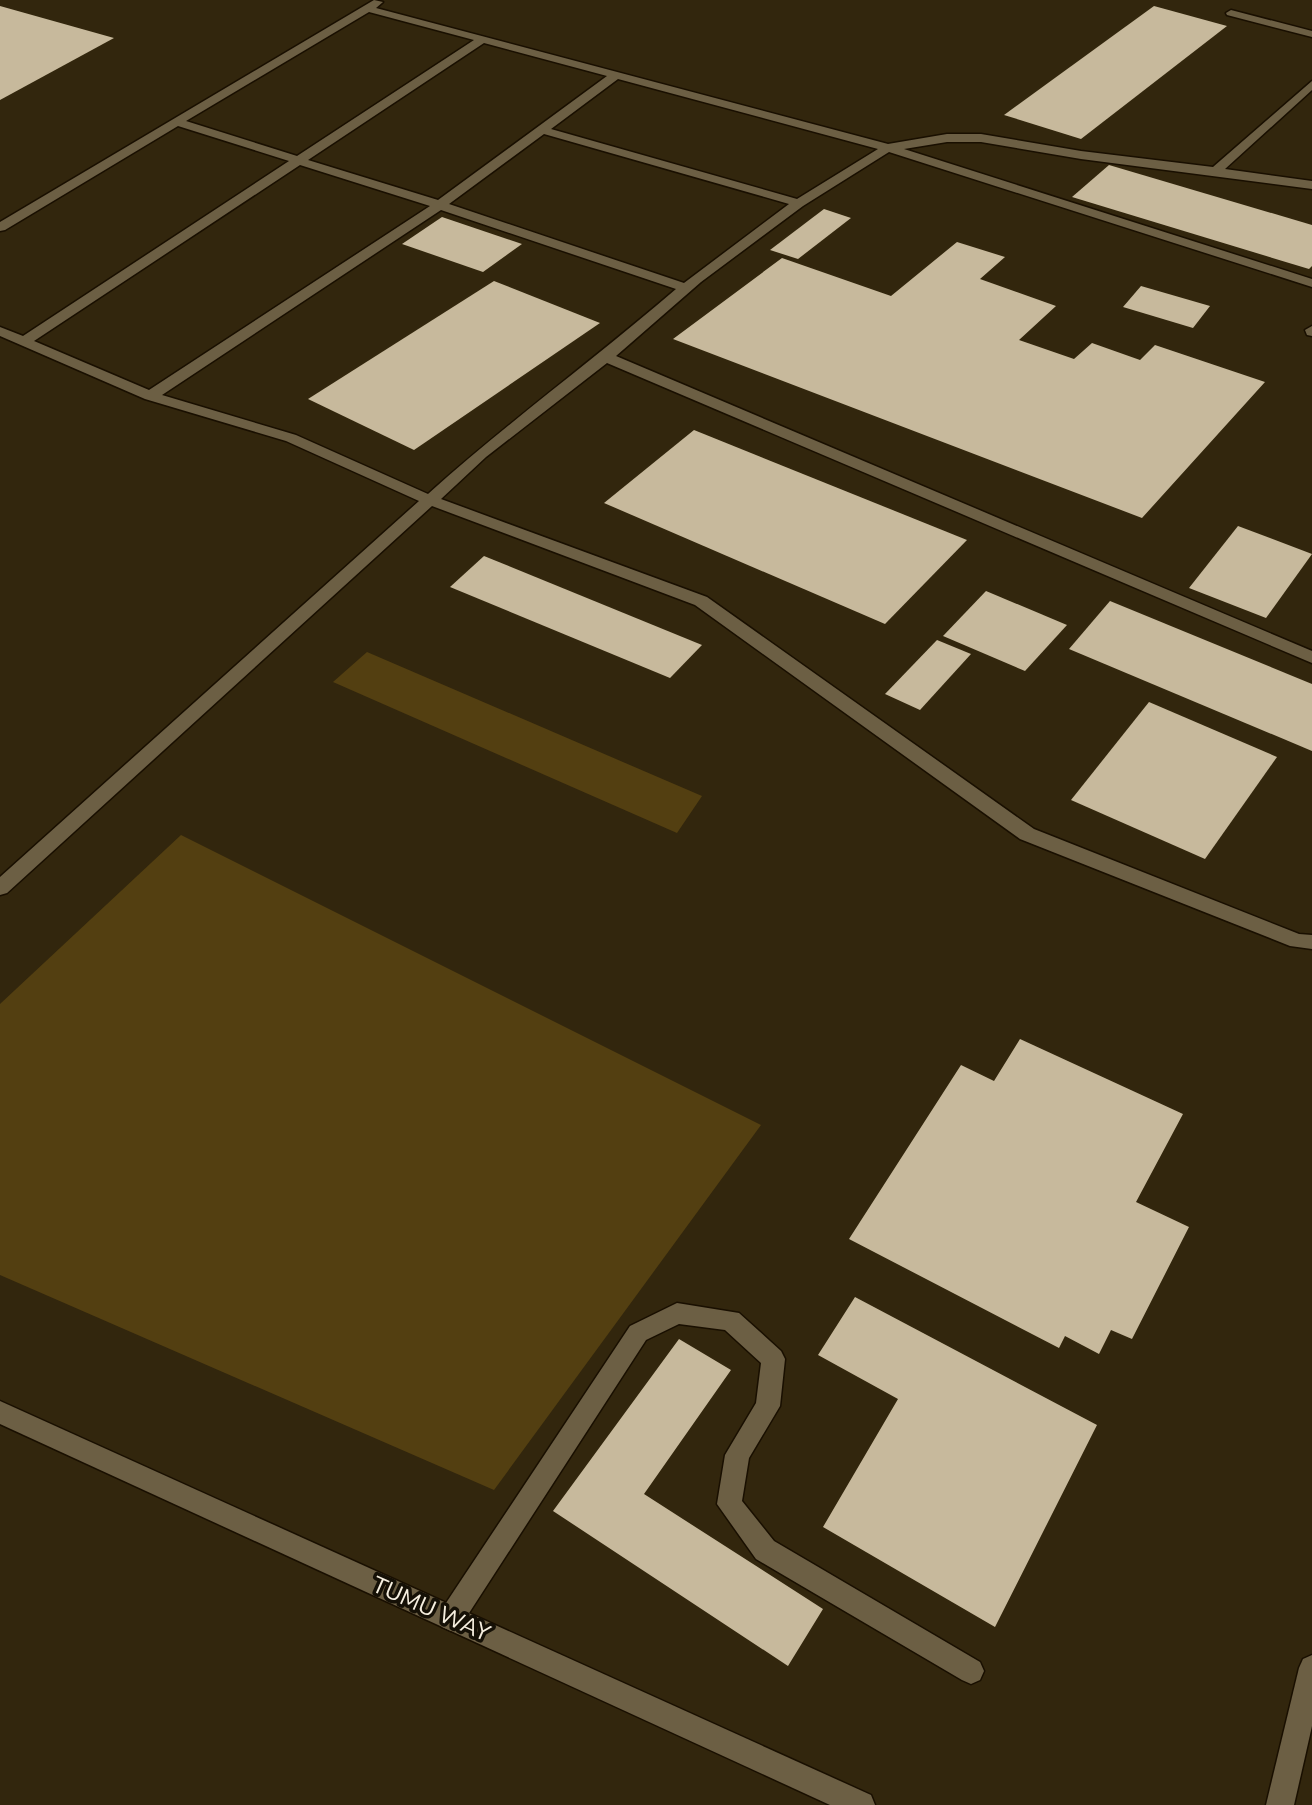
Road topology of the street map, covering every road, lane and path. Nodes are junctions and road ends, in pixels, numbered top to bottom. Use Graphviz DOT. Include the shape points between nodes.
graph roads {
  1 [pos="382,0"];
  2 [pos="369,9"];
  3 [pos="1231,13"];
  4 [pos="1312,34"];
  5 [pos="482,40"];
  6 [pos="615,76"];
  7 [pos="1312,84"];
  8 [pos="177,122"];
  9 [pos="542,130"];
  10 [pos="888,148"];
  11 [pos="300,161"];
  12 [pos="1216,171"];
  13 [pos="1312,185"];
  14 [pos="799,202"];
  15 [pos="439,205"];
  16 [pos="0,227"];
  17 [pos="1312,283"];
  18 [pos="686,288"];
  19 [pos="0,331"];
  20 [pos="24,341"];
  21 [pos="606,357"];
  22 [pos="150,396"];
  23 [pos="429,499"];
  24 [pos="1312,657"];
  25 [pos="0,888"];
  26 [pos="1312,942"];
  27 [pos="0,1412"];
  28 [pos="451,1618"];
  29 [pos="1312,1668"];
  30 [pos="971,1671"];
  31 [pos="861,1805"];
  32 [pos="1280,1805"];
  1 -- 2 [label="street"];
  2 -- 5 [label="street"];
  2 -- 8 [label="street"];
  3 -- 4 [label="street"];
  5 -- 6 [label="street"];
  5 -- 11 [label="street"];
  6 -- 9 [label="street"];
  6 -- 10 [label="street"];
  7 -- 12 [label="street"];
  8 -- 11 [label="street"];
  8 -- 16 [label="street"];
  9 -- 14 [label="street"];
  9 -- 15 [label="street"];
  10 -- 12 [label="street" via="947,138 981,138"];
  10 -- 14 [label="street"];
  10 -- 17 [label="street"];
  11 -- 15 [label="street"];
  11 -- 20 [label="street"];
  12 -- 13 [label="street"];
  14 -- 18 [label="street"];
  15 -- 18 [label="street"];
  15 -- 22 [label="street"];
  18 -- 21 [label="street"];
  19 -- 20 [label="street"];
  20 -- 22 [label="street"];
  21 -- 23 [label="street"];
  21 -- 24 [label="street"];
  22 -- 23 [label="street" via="291,438"];
  23 -- 25 [label="street"];
  23 -- 26 [label="street" via="701,601 1027,834 1297,941"];
  27 -- 28 [label="street, TUMU WAY"];
  28 -- 30 [label="street" via="638,1333 677,1313 731,1320 773,1359 768,1406 737,1455 729,1504 765,1550"];
  28 -- 31 [label="street, TUMU WAY"];
  29 -- 32 [label="street"];
}
